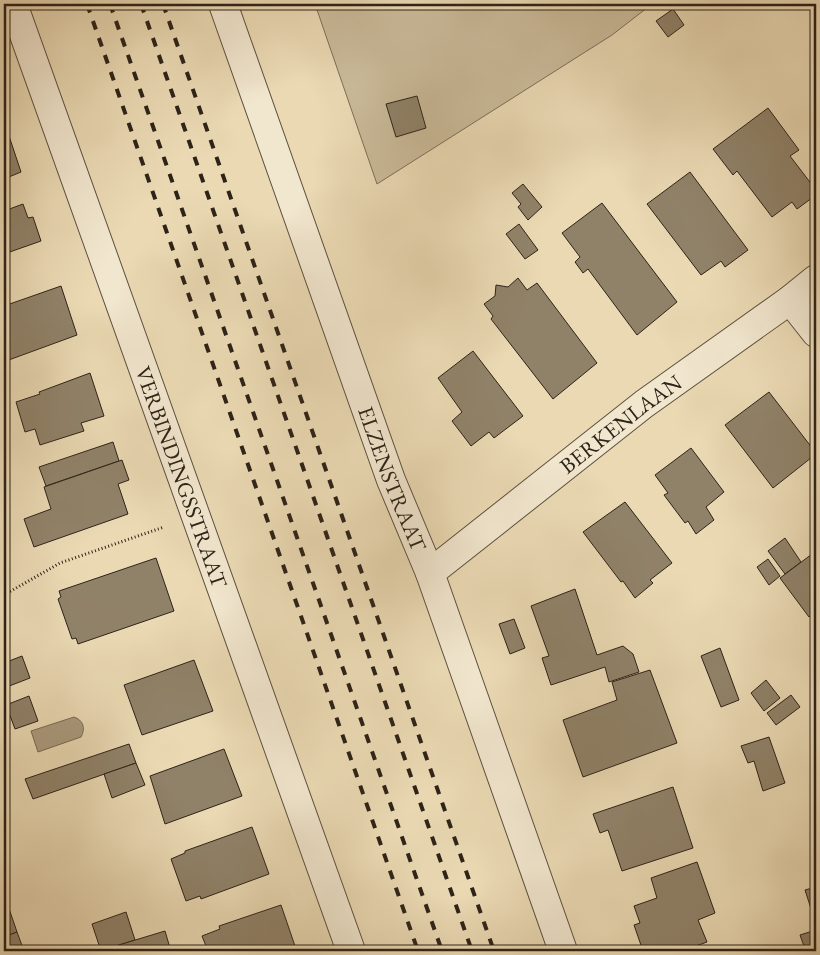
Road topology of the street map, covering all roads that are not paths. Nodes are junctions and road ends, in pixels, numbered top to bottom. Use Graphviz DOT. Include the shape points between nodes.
graph roads {
  1 [pos="13,4"];
  2 [pos="223,4"];
  3 [pos="816,279"];
  4 [pos="790,300"];
  5 [pos="816,333"];
  6 [pos="430,573"];
  7 [pos="351,951"];
  8 [pos="563,951"];
  1 -- 7 [label="street, VERBINDINGSSTRAAT"];
  2 -- 6 [label="street, ELZENSTRAAT" via="391,480"];
  3 -- 4 [label="street, BERKENLAAN"];
  4 -- 5 [label="street"];
  4 -- 6 [label="street, BERKENLAAN" via="644,404"];
  6 -- 8 [label="street, ELZENSTRAAT"];
}
